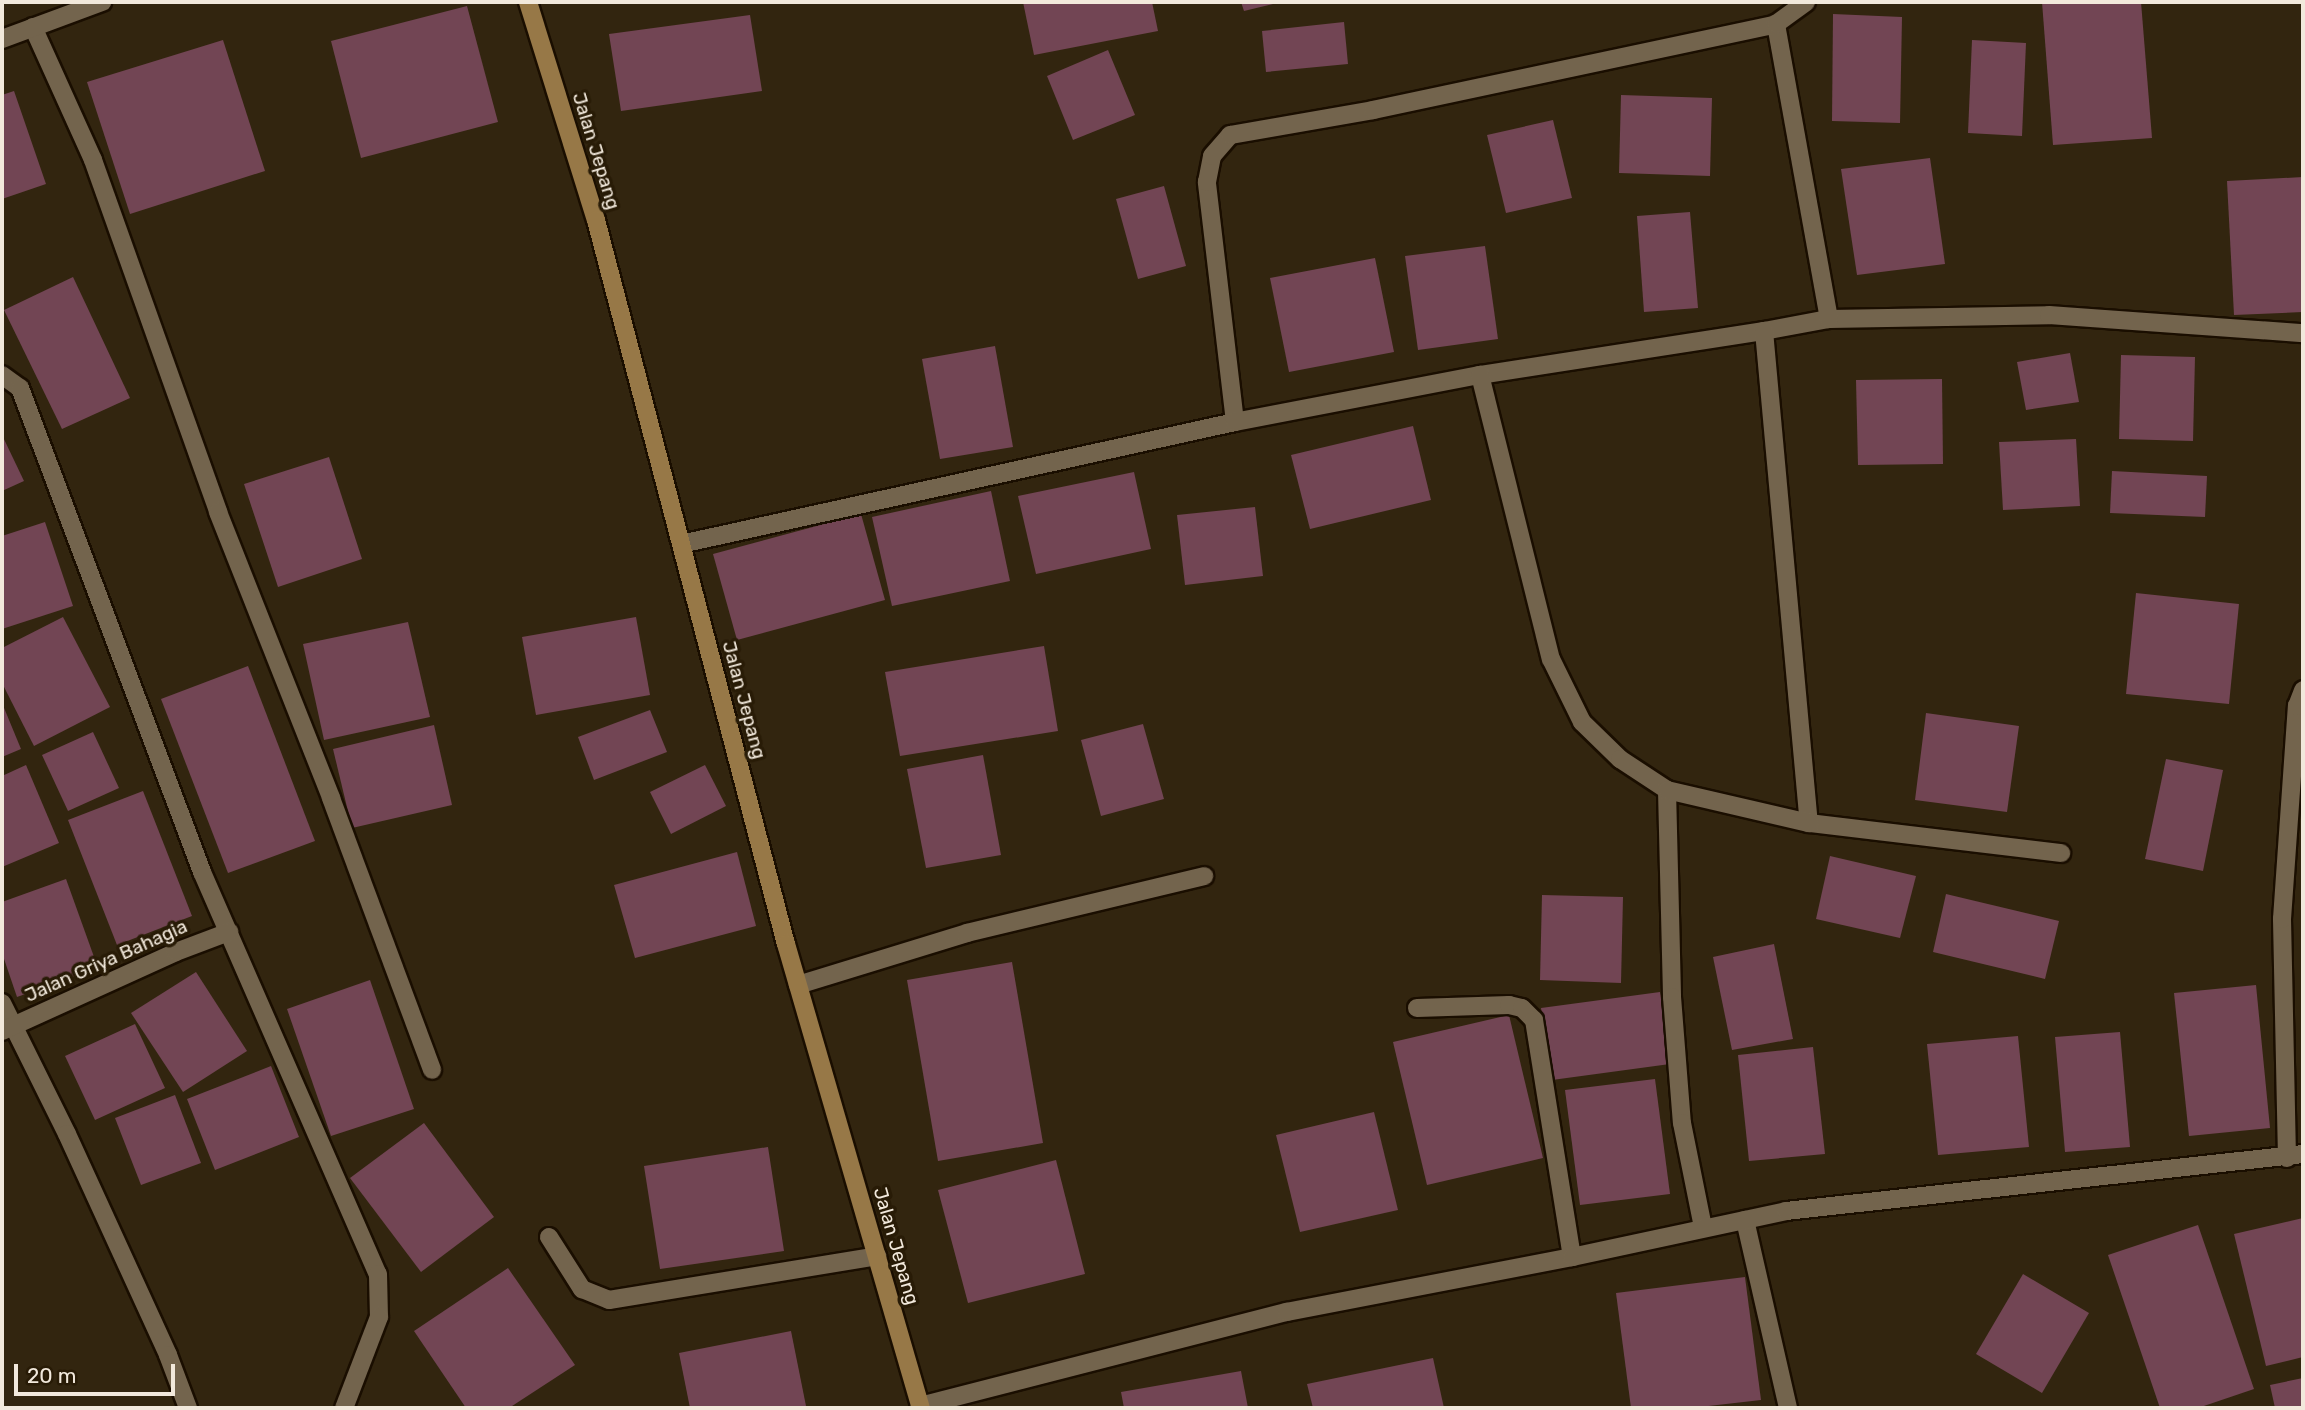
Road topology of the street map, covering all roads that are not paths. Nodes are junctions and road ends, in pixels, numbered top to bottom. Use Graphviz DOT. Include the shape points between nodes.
graph roads {
  1 [pos="102,2"];
  2 [pos="528,2"];
  3 [pos="1806,2"];
  4 [pos="1776,24"];
  5 [pos="33,27"];
  6 [pos="2,39"];
  7 [pos="1829,319"];
  8 [pos="1764,331"];
  9 [pos="2303,333"];
  10 [pos="1480,374"];
  11 [pos="2,375"];
  12 [pos="1235,422"];
  13 [pos="681,544"];
  14 [pos="2303,690"];
  15 [pos="1667,790"];
  16 [pos="1809,823"];
  17 [pos="2061,853"];
  18 [pos="1203,876"];
  19 [pos="229,932"];
  20 [pos="798,985"];
  21 [pos="2,1003"];
  22 [pos="1416,1008"];
  23 [pos="7,1028"];
  24 [pos="432,1070"];
  25 [pos="2295,1156"];
  26 [pos="1745,1220"];
  27 [pos="1703,1227"];
  28 [pos="549,1237"];
  29 [pos="877,1256"];
  30 [pos="1573,1257"];
  31 [pos="921,1407"];
  32 [pos="188,1408"];
  33 [pos="344,1408"];
  34 [pos="1788,1408"];
  1 -- 5 [label="street"];
  2 -- 13 [label="street, Jalan Jepang" via="596,220"];
  3 -- 4 [label="street"];
  4 -- 7 [label="street"];
  4 -- 12 [label="street" via="1373,110 1230,135 1212,156 1207,181"];
  5 -- 6 [label="street"];
  5 -- 24 [label="street" via="93,160 218,512"];
  7 -- 8 [label="street"];
  7 -- 9 [label="street" via="2049,315"];
  8 -- 10 [label="street"];
  8 -- 16 [label="street"];
  10 -- 12 [label="street"];
  10 -- 15 [label="street" via="1550,659 1582,722 1620,759"];
  11 -- 19 [label="street" via="20,388 202,872"];
  12 -- 13 [label="street"];
  13 -- 20 [label="street, Jalan Jepang"];
  14 -- 25 [label="street" via="2297,706 2282,919"];
  15 -- 16 [label="street"];
  15 -- 27 [label="street" via="1672,997 1682,1123"];
  16 -- 17 [label="street"];
  18 -- 20 [label="street" via="967,933"];
  19 -- 23 [label="street, Jalan Griya Bahagia"];
  19 -- 33 [label="street" via="378,1274 379,1317"];
  20 -- 29 [label="street, Jalan Jepang"];
  21 -- 23 [label="street"];
  22 -- 30 [label="street" via="1509,1006 1522,1008 1534,1020"];
  23 -- 32 [label="street" via="72,1147"];
  25 -- 26 [label="street" via="1786,1211"];
  26 -- 27 [label="street"];
  26 -- 34 [label="street"];
  27 -- 30 [label="street"];
  28 -- 29 [label="street" via="582,1289 609,1300"];
  29 -- 31 [label="street, Jalan Jepang"];
  30 -- 31 [label="street" via="1287,1312"];
}
